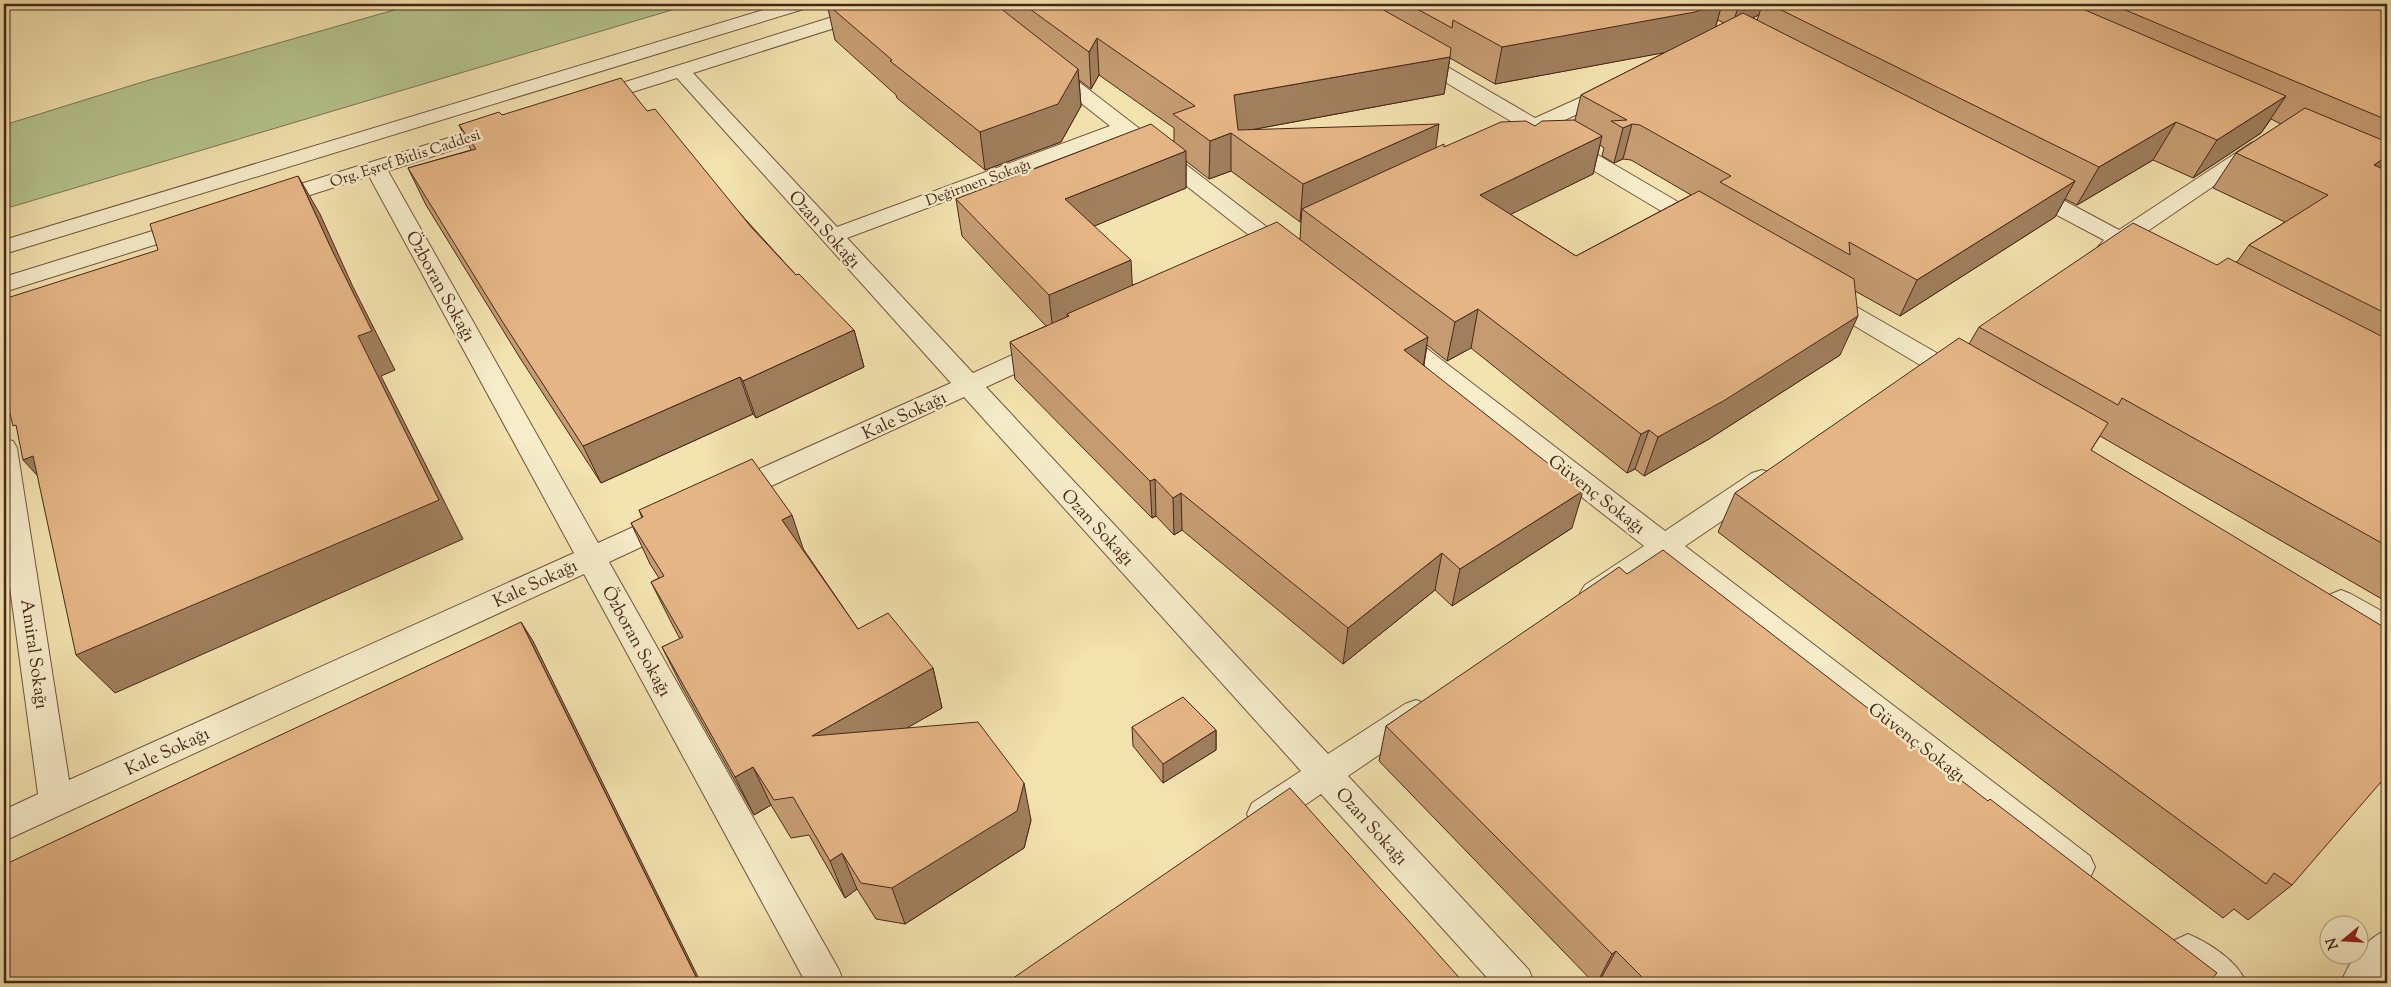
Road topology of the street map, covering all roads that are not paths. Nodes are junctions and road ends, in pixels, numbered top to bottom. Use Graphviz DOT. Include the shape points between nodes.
graph roads {
  1 [pos="801,4"];
  2 [pos="892,4"];
  3 [pos="1392,43"];
  4 [pos="1034,57"];
  5 [pos="681,71"];
  6 [pos="1633,82"];
  7 [pos="579,103"];
  8 [pos="514,124"];
  9 [pos="1534,126"];
  10 [pos="1125,127"];
  11 [pos="2280,132"];
  12 [pos="1490,147"];
  13 [pos="375,168"];
  14 [pos="2006,179"];
  15 [pos="252,207"];
  16 [pos="213,219"];
  17 [pos="1302,232"];
  18 [pos="832,236"];
  19 [pos="1722,237"];
  20 [pos="2120,239"];
  21 [pos="1276,245"];
  22 [pos="4,247"];
  23 [pos="1248,257"];
  24 [pos="2155,257"];
  25 [pos="2088,261"];
  26 [pos="1307,269"];
  27 [pos="4,285"];
  28 [pos="1808,288"];
  29 [pos="1377,323"];
  30 [pos="1068,340"];
  31 [pos="1960,347"];
  32 [pos="1936,363"];
  33 [pos="1911,380"];
  34 [pos="968,385"];
  35 [pos="1978,388"];
  36 [pos="4,448"];
  37 [pos="1788,463"];
  38 [pos="1664,546"];
  39 [pos="591,558"];
  40 [pos="2319,589"];
  41 [pos="1573,607"];
  42 [pos="2387,629"];
  43 [pos="1441,696"];
  44 [pos="1325,774"];
  45 [pos="56,802"];
  46 [pos="4,826"];
  47 [pos="1242,829"];
  48 [pos="2095,880"];
  49 [pos="2166,935"];
  50 [pos="2387,947"];
  51 [pos="826,983"];
  52 [pos="1516,983"];
  53 [pos="2228,983"];
  54 [pos="2359,983"];
  1 -- 22 [label="street, Org. Eşref Bitlis Caddesi"];
  2 -- 5 [label="street"];
  3 -- 9 [label="street"];
  4 -- 10 [label="street"];
  5 -- 7 [label="street"];
  5 -- 18 [label="street, Ozan Sokağı"];
  6 -- 9 [label="street"];
  8 -- 13 [label="street, Org. Eşref Bitlis Caddesi"];
  9 -- 12 [label="street"];
  9 -- 19 [label="street"];
  10 -- 18 [label="street, Değirmen Sokağı"];
  10 -- 21 [label="street"];
  11 -- 20 [label="street"];
  13 -- 15 [label="street, Org. Eşref Bitlis Caddesi"];
  13 -- 39 [label="street, Özboran Sokağı"];
  14 -- 20 [label="street"];
  16 -- 27 [label="street"];
  17 -- 21 [label="street"];
  18 -- 34 [label="street, Ozan Sokağı"];
  20 -- 24 [label="street"];
  20 -- 25 [label="street"];
  21 -- 23 [label="street"];
  21 -- 26 [label="street"];
  28 -- 32 [label="street"];
  29 -- 38 [label="street, Güvenç Sokağı"];
  30 -- 34 [label="street, Kale Sokağı"];
  31 -- 32 [label="street"];
  32 -- 33 [label="street"];
  32 -- 35 [label="street"];
  34 -- 39 [label="street, Kale Sokağı"];
  34 -- 44 [label="street, Ozan Sokağı"];
  36 -- 45 [label="street, Amiral Sokağı"];
  37 -- 38 [label="street"];
  38 -- 41 [label="street"];
  38 -- 48 [label="street, Güvenç Sokağı"];
  39 -- 45 [label="street, Kale Sokağı"];
  39 -- 51 [label="street, Özboran Sokağı"];
  40 -- 42 [label="street"];
  43 -- 44 [label="street"];
  44 -- 47 [label="street"];
  44 -- 52 [label="street, Ozan Sokağı"];
  45 -- 46 [label="street, Kale Sokağı"];
  49 -- 53 [label="street"];
  50 -- 54 [label="street"];
}
